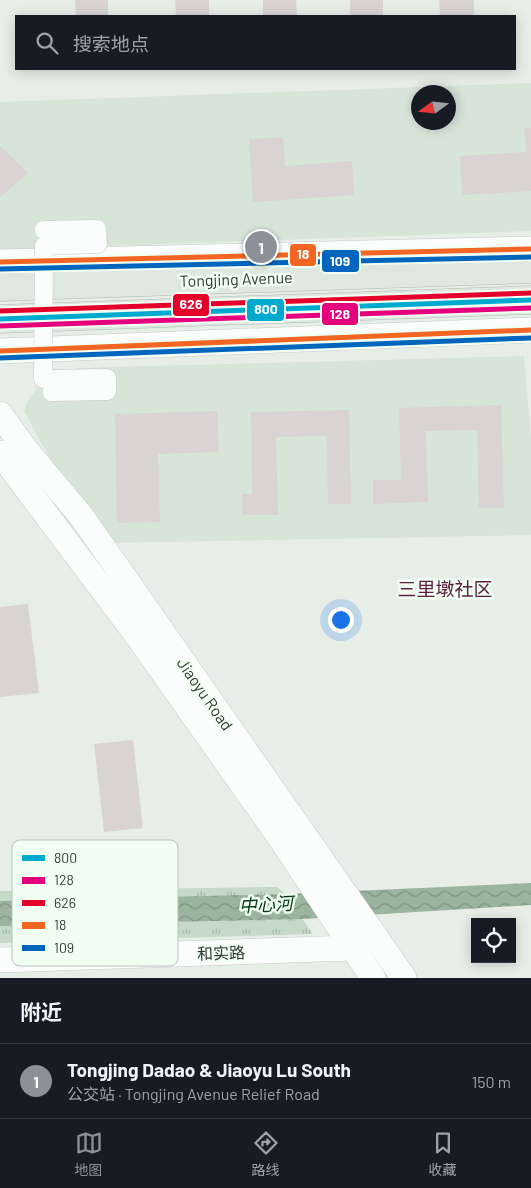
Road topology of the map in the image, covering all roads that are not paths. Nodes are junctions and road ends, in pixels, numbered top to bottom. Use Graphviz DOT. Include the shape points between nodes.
graph roads {
  1 [pos="44,230"];
  2 [pos="531,249"];
  3 [pos="0,262"];
  4 [pos="531,269"];
  5 [pos="0,287"];
  6 [pos="531,300"];
  7 [pos="0,319"];
  8 [pos="531,330"];
  9 [pos="0,351"];
  10 [pos="52,392"];
  11 [pos="0,414"];
  12 [pos="0,454"];
  13 [pos="352,948"];
  14 [pos="178,954"];
  15 [pos="373,978"];
  16 [pos="404,978"];
  1 -- 10 [label="street, bridge" via="97,229 98,244 44,246 43,379 107,378 107,391"];
  2 -- 3 [label="street"];
  4 -- 5 [label="highway, Tongjing Avenue"];
  6 -- 7 [label="highway, Tongjing Avenue"];
  8 -- 9 [label="street"];
  11 -- 16 [label="street, Jiaoyu Road" via="82,517"];
  12 -- 13 [label="street, Jiaoyu Road" via="142,642 284,842"];
  13 -- 14 [label="street, 和实路"];
  13 -- 15 [label="street, Jiaoyu Road"];
}
